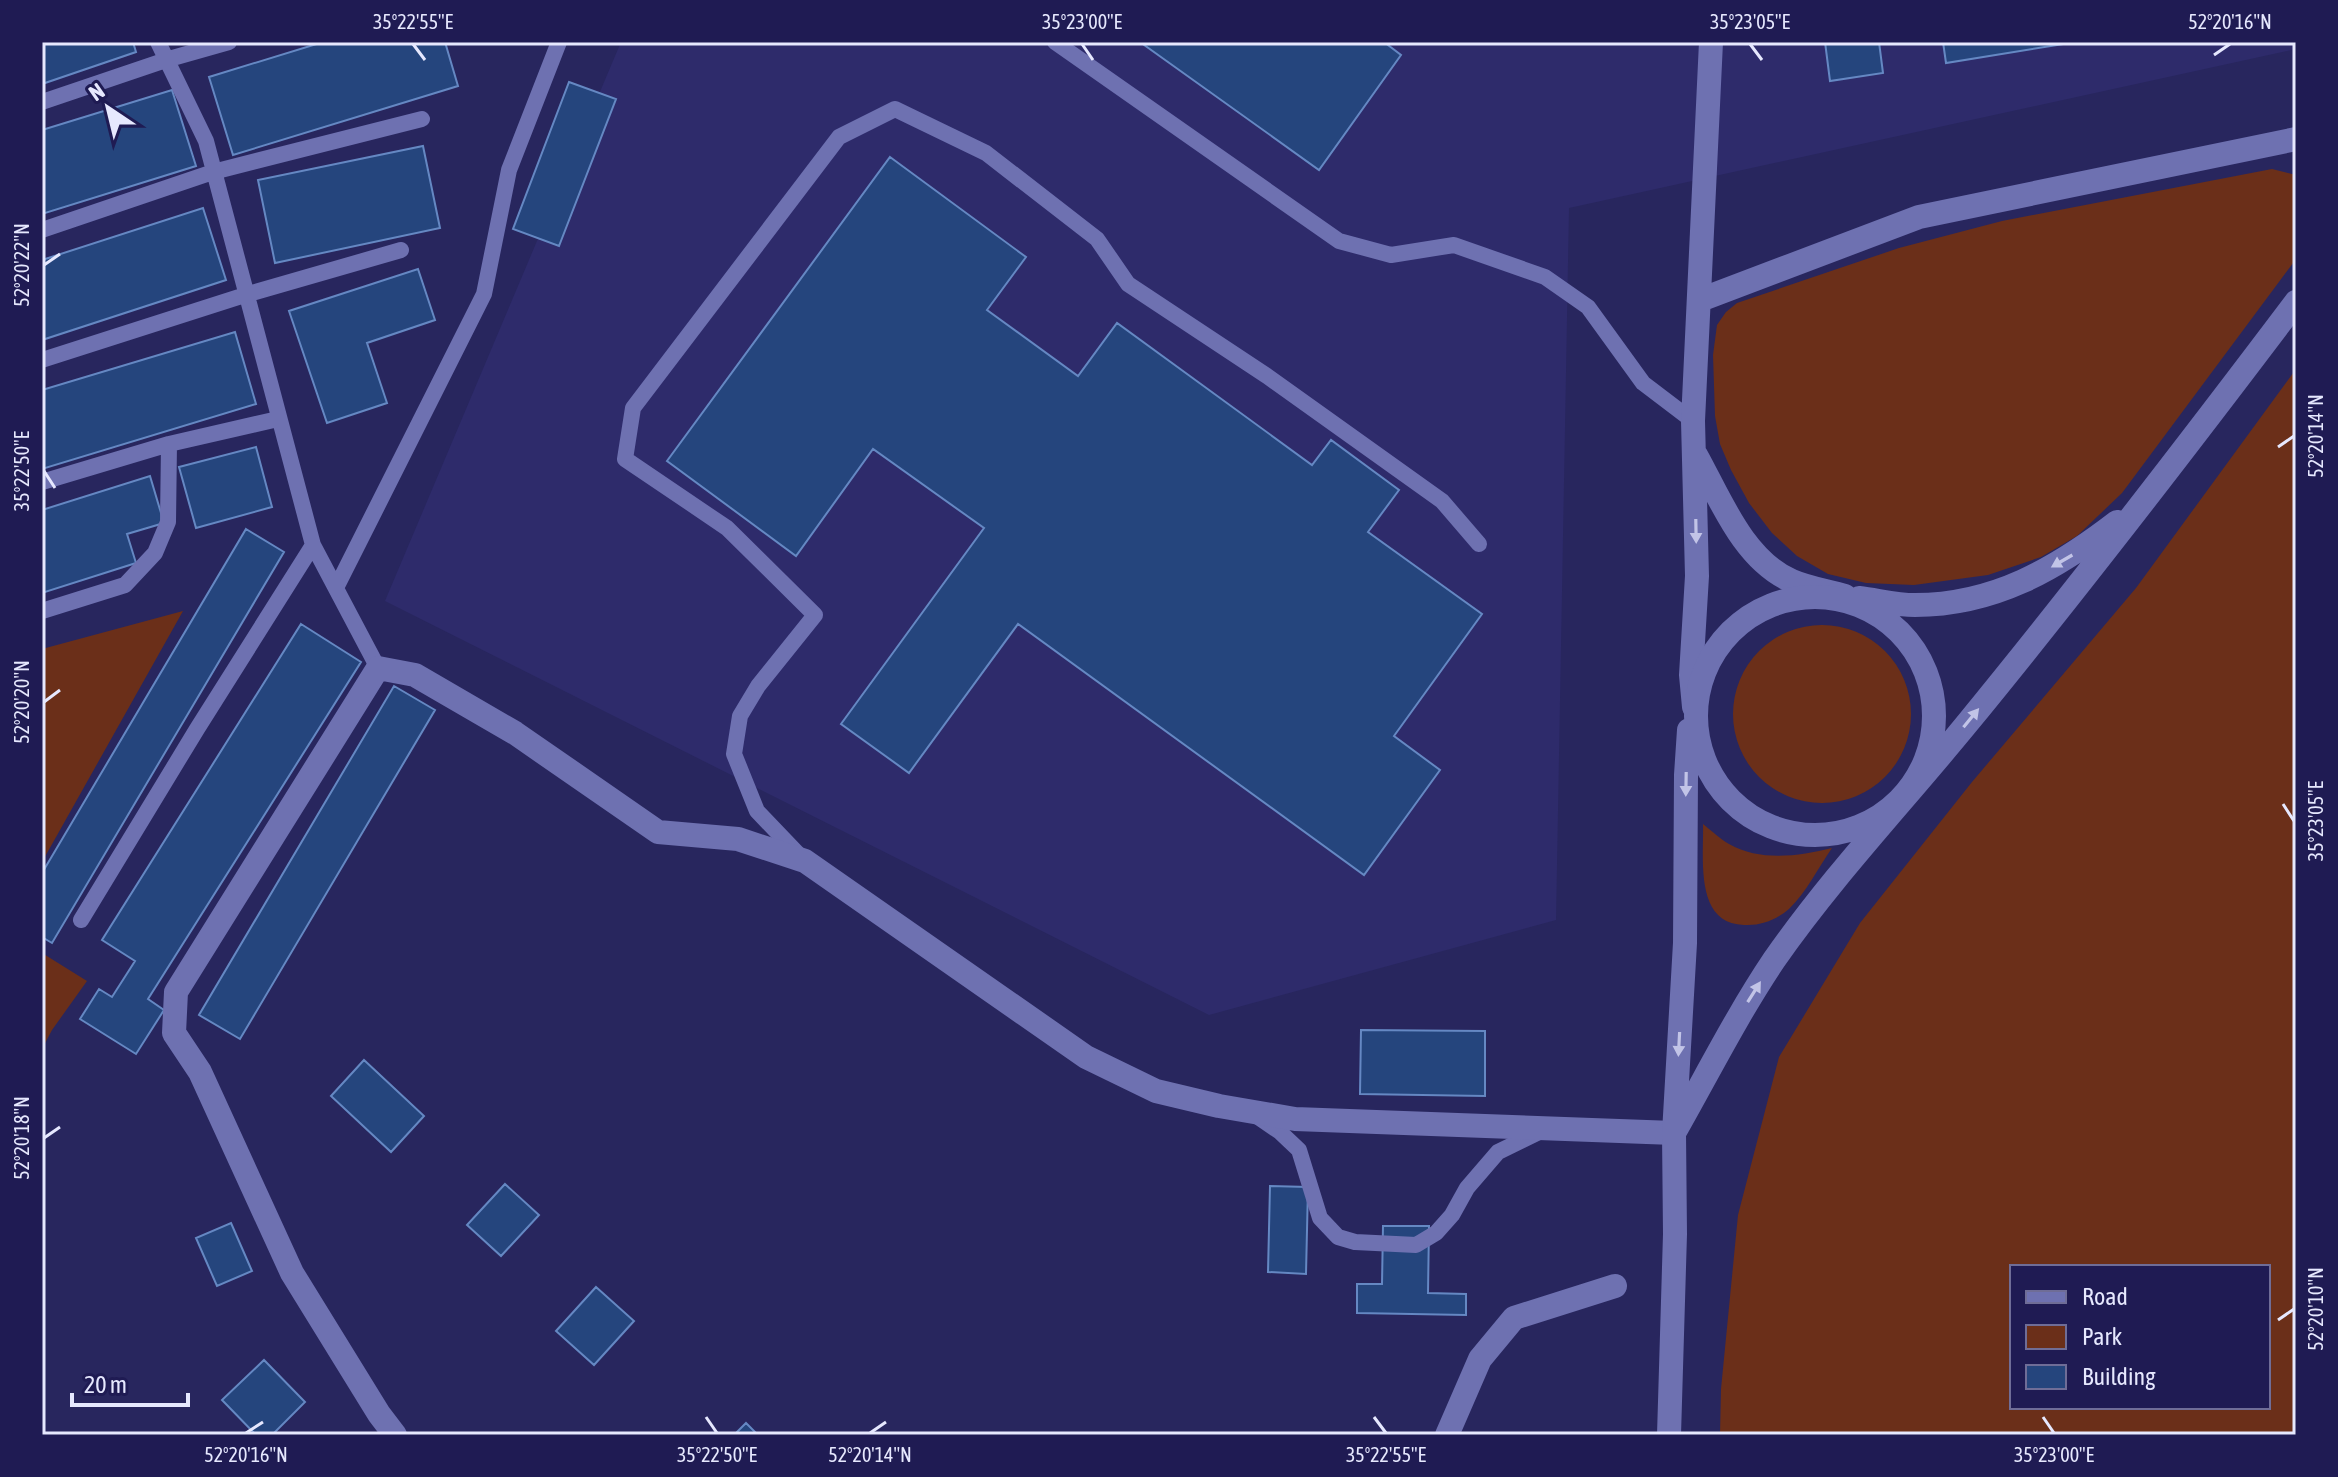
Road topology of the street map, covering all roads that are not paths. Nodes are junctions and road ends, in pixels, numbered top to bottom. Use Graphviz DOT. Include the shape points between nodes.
graph roads {
  1 [pos="158,42"];
  2 [pos="229,42"];
  3 [pos="559,42"];
  4 [pos="1055,42"];
  5 [pos="1711,42"];
  6 [pos="168,53"];
  7 [pos="42,102"];
  8 [pos="422,119"];
  9 [pos="2296,139"];
  10 [pos="213,172"];
  11 [pos="42,230"];
  12 [pos="401,250"];
  13 [pos="245,295"];
  14 [pos="1700,300"];
  15 [pos="2296,302"];
  16 [pos="42,360"];
  17 [pos="278,419"];
  18 [pos="1693,421"];
  19 [pos="169,444"];
  20 [pos="1695,453"];
  21 [pos="42,482"];
  22 [pos="2148,499"];
  23 [pos="1479,544"];
  24 [pos="313,545"];
  25 [pos="336,588"];
  26 [pos="1845,596"];
  27 [pos="42,611"];
  28 [pos="378,668"];
  29 [pos="1694,707"];
  30 [pos="1902,798"];
  31 [pos="805,861"];
  32 [pos="81,920"];
  33 [pos="1250,1111"];
  34 [pos="1544,1129"];
  35 [pos="1674,1133"];
  36 [pos="1615,1286"];
  37 [pos="395,1435"];
  38 [pos="1447,1435"];
  39 [pos="1669,1435"];
  1 -- 6 [label="lane"];
  2 -- 6 [label="lane"];
  3 -- 25 [label="lane" via="509,170 484,294"];
  4 -- 18 [label="lane" via="1339,241 1391,255 1454,245 1545,277 1588,307 1643,383"];
  5 -- 14 [label="street"];
  6 -- 7 [label="lane"];
  6 -- 10 [label="lane" via="206,141"];
  8 -- 10 [label="lane"];
  9 -- 14 [label="street" via="1919,217"];
  10 -- 11 [label="lane"];
  10 -- 13 [label="lane"];
  12 -- 13 [label="lane"];
  13 -- 16 [label="lane"];
  13 -- 17 [label="lane"];
  14 -- 18 [label="street"];
  15 -- 22 [label="street"];
  17 -- 19 [label="lane"];
  17 -- 24 [label="lane"];
  18 -- 20 [label="street"];
  19 -- 21 [label="lane"];
  19 -- 27 [label="lane" via="168,522 155,553 125,585"];
  20 -- 26 [label="street" via="1740,536 1756,553 1790,580"];
  20 -- 29 [label="street, one-way"];
  22 -- 26 [label="street, one-way" via="2063,563 2001,591 1914,605"];
  30 -- 22 [label="street, one-way"];
  23 -- 31 [label="lane" via="1442,501 1128,284 1097,239 986,153 895,109 839,137 633,408 625,459 727,528 815,615 740,716 734,754 757,811"];
  24 -- 25 [label="lane"];
  24 -- 32 [label="lane"];
  25 -- 28 [label="lane"];
  26 -- 29 [label="street" via="1787,601 1748,619 1720,645"];
  26 -- 30 [label="street" via="1898,630 1914,647 1932,684 1936,724 1925,761"];
  28 -- 31 [label="street" via="415,675 515,733 658,832 738,839"];
  28 -- 37 [label="street" via="176,992 174,1033 200,1072 292,1273"];
  29 -- 30 [label="street" via="1704,760 1713,777 1736,805 1767,825 1802,835 1839,834 1874,821"];
  29 -- 35 [label="street, one-way" via="1686,775 1685,943"];
  35 -- 30 [label="street, one-way" via="1774,961"];
  31 -- 33 [label="street" via="1086,1057 1156,1091"];
  33 -- 34 [label="street" via="1295,1119"];
  33 -- 34 [label="lane" via="1299,1150 1320,1218 1338,1237 1355,1242 1416,1245 1452,1215 1498,1152"];
  34 -- 35 [label="street"];
  35 -- 39 [label="street"];
  36 -- 38 [label="street" via="1514,1318 1480,1359"];
}
